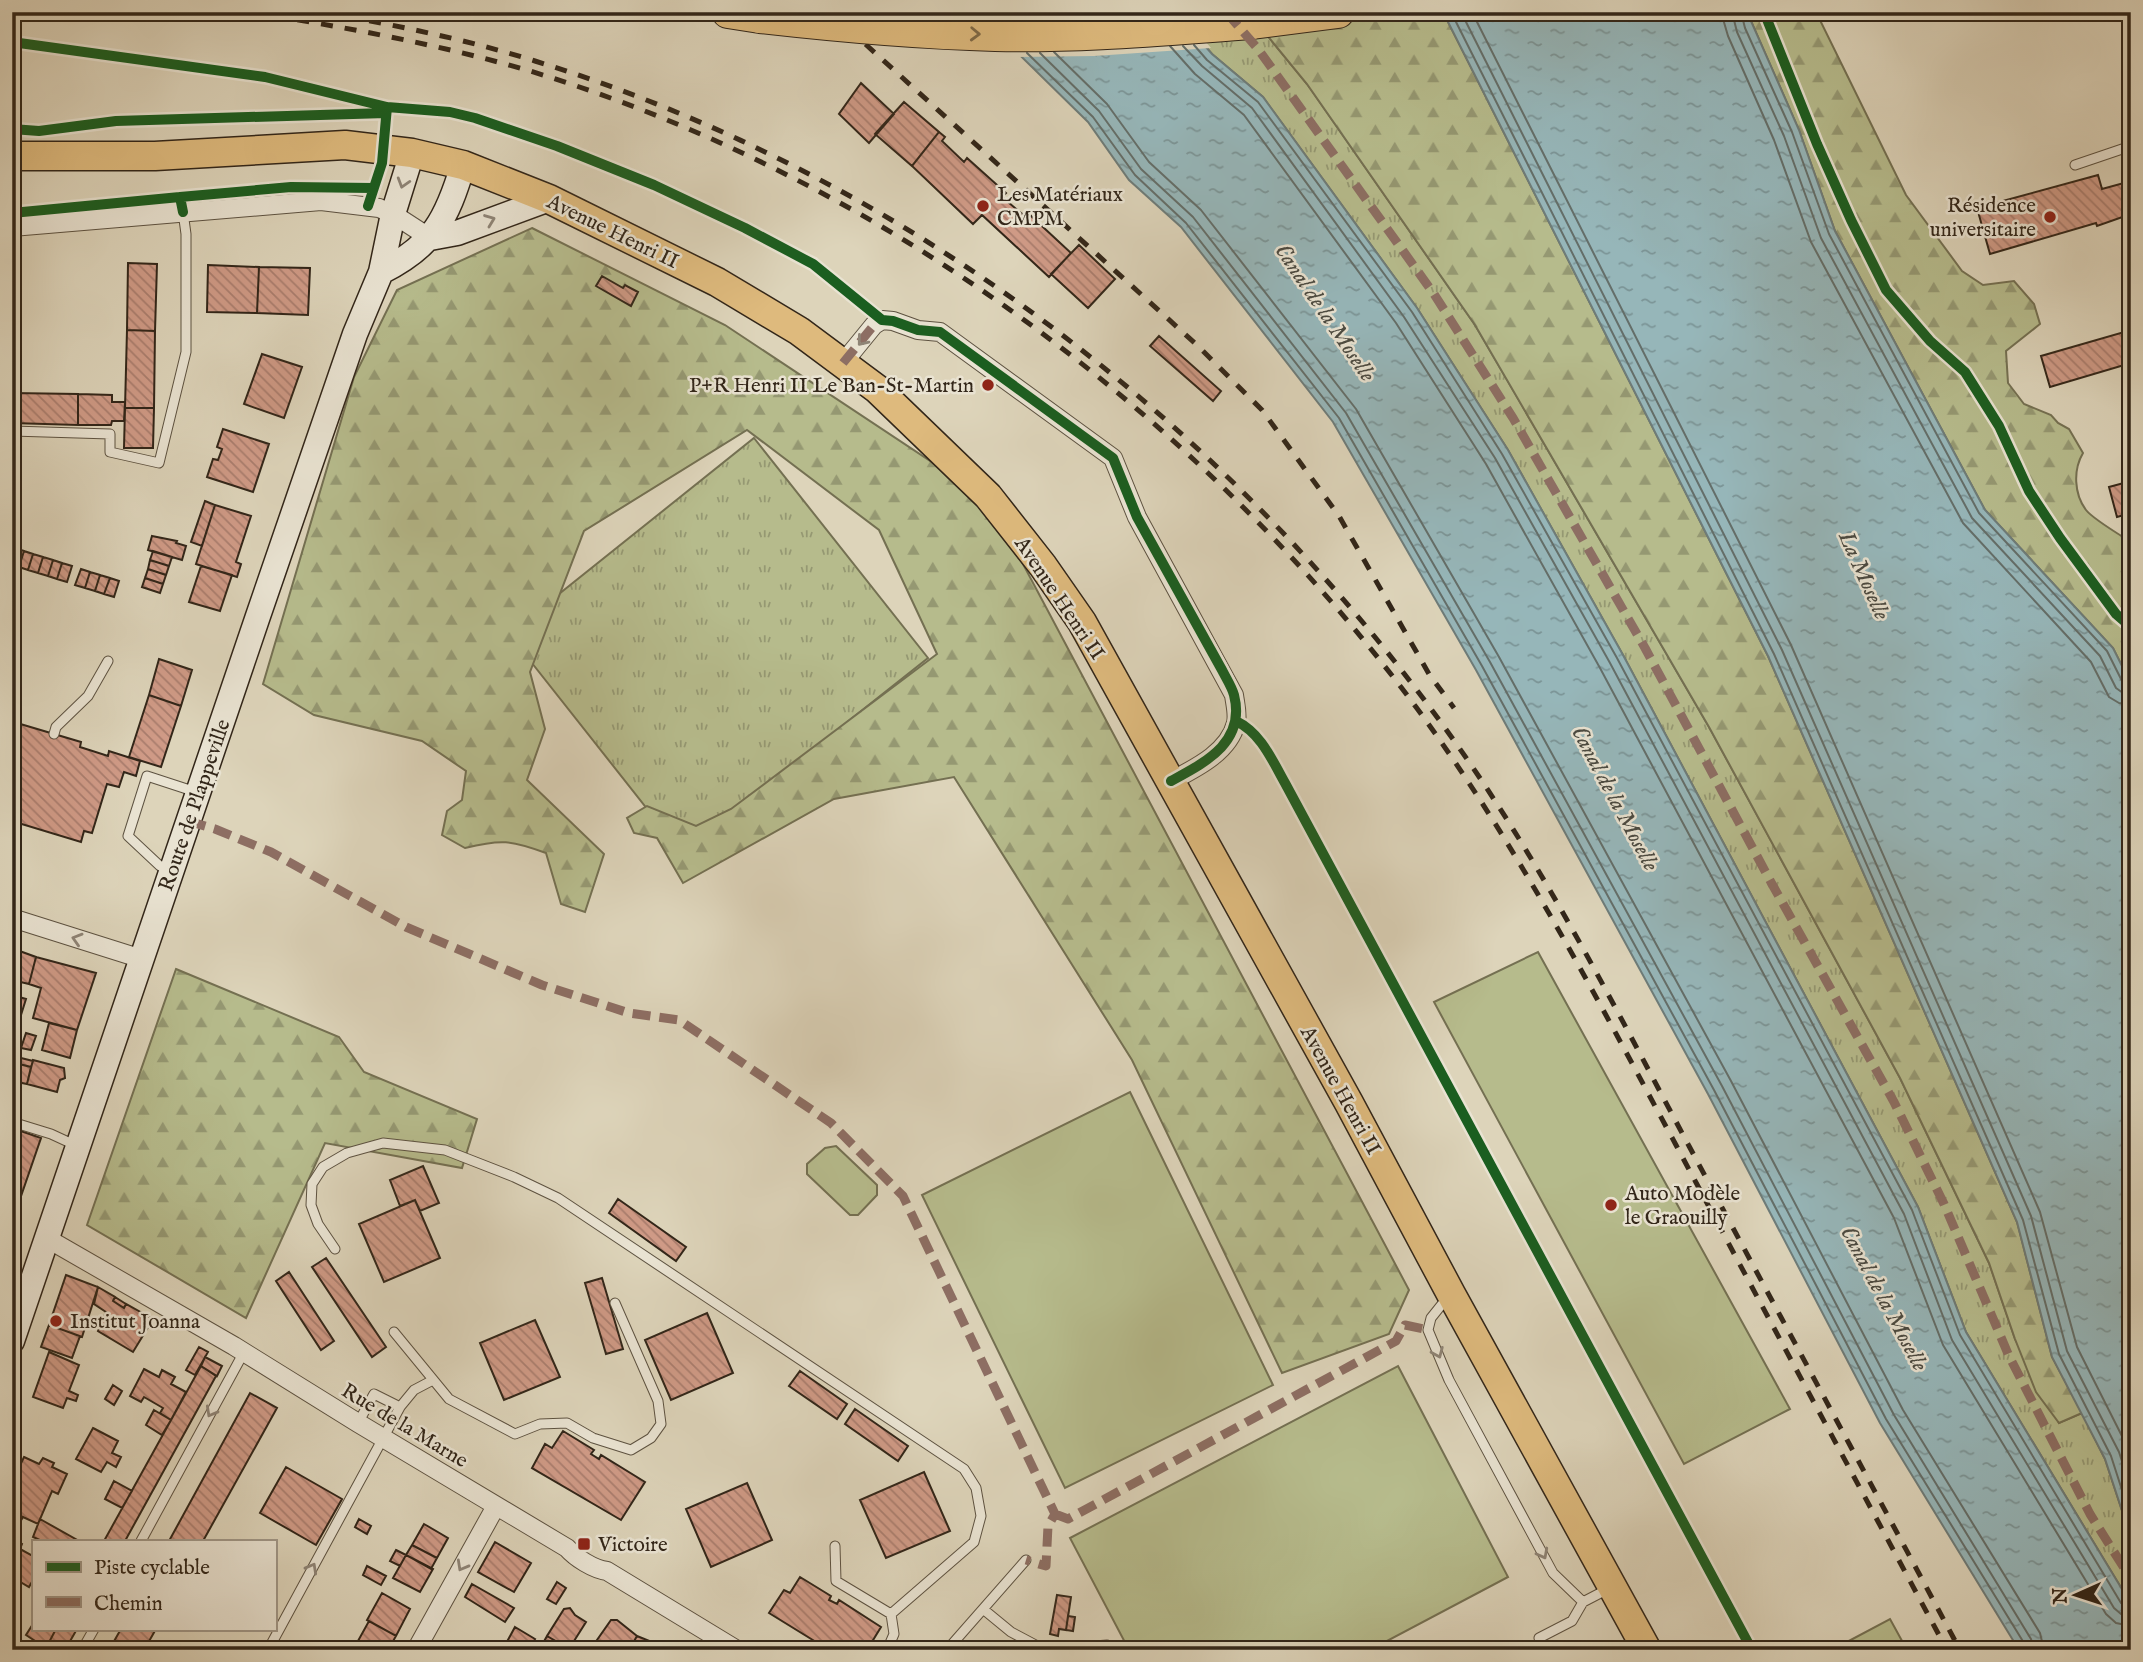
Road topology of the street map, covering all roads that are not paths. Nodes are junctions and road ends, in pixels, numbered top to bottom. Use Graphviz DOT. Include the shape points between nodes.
graph roads {
  1 [pos="728,12"];
  2 [pos="868,12"];
  3 [pos="1338,12"];
  4 [pos="883,44"];
  5 [pos="2131,146"];
  6 [pos="412,153"];
  7 [pos="12,156"];
  8 [pos="463,165"];
  9 [pos="2075,165"];
  10 [pos="549,199"];
  11 [pos="183,212"];
  12 [pos="393,214"];
  13 [pos="12,227"];
  14 [pos="430,238"];
  15 [pos="381,272"];
  16 [pos="843,363"];
  17 [pos="12,431"];
  18 [pos="108,661"];
  19 [pos="54,734"];
  20 [pos="1171,781"];
  21 [pos="198,792"];
  22 [pos="172,870"];
  23 [pos="12,918"];
  24 [pos="142,959"];
  25 [pos="12,1122"];
  26 [pos="79,1147"];
  27 [pos="48,1239"];
  28 [pos="335,1249"];
  29 [pos="1451,1294"];
  30 [pos="615,1303"];
  31 [pos="394,1332"];
  32 [pos="12,1341"];
  33 [pos="244,1352"];
  34 [pos="433,1380"];
  35 [pos="400,1407"];
  36 [pos="358,1423"];
  37 [pos="383,1438"];
  38 [pos="496,1506"];
  39 [pos="142,1540"];
  40 [pos="835,1546"];
  41 [pos="1026,1560"];
  42 [pos="1612,1587"];
  43 [pos="1583,1602"];
  44 [pos="983,1609"];
  45 [pos="891,1614"];
  46 [pos="93,1630"];
  47 [pos="1539,1638"];
  48 [pos="1107,1645"];
  49 [pos="82,1650"];
  50 [pos="268,1650"];
  51 [pos="416,1650"];
  52 [pos="737,1650"];
  53 [pos="887,1650"];
  54 [pos="947,1650"];
  55 [pos="1647,1650"];
  1 -- 3 [label="highway, one-way, bridge" via="876,30 997,35 1122,33"];
  2 -- 4 [label="lane"];
  5 -- 9 [label="lane"];
  6 -- 7 [label="main road, Avenue Henri II" via="345,145 155,156"];
  6 -- 8 [label="main road, Avenue Henri II"];
  6 -- 12 [label="street, Route de Plappeville, one-way"];
  8 -- 10 [label="main road, Avenue Henri II"];
  8 -- 14 [label="street" via="449,205"];
  14 -- 10 [label="street, one-way" via="457,233"];
  10 -- 16 [label="main road, Avenue Henri II" via="717,282"];
  11 -- 12 [label="street" via="321,201"];
  11 -- 13 [label="street"];
  11 -- 17 [label="lane" via="186,352 159,463 110,452 110,435"];
  12 -- 14 [label="street"];
  12 -- 15 [label="street, Route de Plappeville"];
  14 -- 15 [label="street"];
  15 -- 21 [label="street, Route de Plappeville" via="355,334"];
  16 -- 20 [label="main road, Avenue Henri II" via="877,389 988,495 1082,622"];
  20 -- 16 [label="street, one-way" via="1228,743 1236,721 1234,695 1137,517 1113,458 940,332 882,320"];
  18 -- 19 [label="lane" via="88,696"];
  20 -- 29 [label="main road, Avenue Henri II"];
  21 -- 22 [label="street, Route de Plappeville"];
  21 -- 22 [label="lane" via="147,776 128,836 160,866"];
  22 -- 24 [label="street, Route de Plappeville"];
  24 -- 23 [label="street, one-way"];
  24 -- 26 [label="street, Route de Plappeville"];
  25 -- 26 [label="lane"];
  26 -- 27 [label="street, Route de Plappeville"];
  27 -- 32 [label="street, Route de Plappeville"];
  27 -- 33 [label="street, Rue de la Marne"];
  28 -- 45 [label="lane" via="311,1205 312,1184 323,1167 383,1143 445,1150 558,1198 964,1469 976,1488 981,1516 974,1542"];
  29 -- 42 [label="main road, Avenue Henri II"];
  29 -- 43 [label="lane, one-way" via="1431,1318 1428,1330 1449,1380 1553,1573"];
  30 -- 34 [label="lane" via="658,1401 661,1424 651,1438 631,1450 593,1438 567,1423 540,1424 515,1434 449,1399"];
  31 -- 34 [label="lane"];
  33 -- 36 [label="street, Rue de la Marne"];
  33 -- 39 [label="lane, one-way"];
  34 -- 35 [label="lane" via="414,1390"];
  35 -- 36 [label="lane" via="374,1394"];
  35 -- 37 [label="lane"];
  36 -- 37 [label="street, Rue de la Marne"];
  37 -- 38 [label="street, Rue de la Marne"];
  50 -- 37 [label="lane, one-way"];
  38 -- 51 [label="street, one-way"];
  38 -- 52 [label="street, Rue de la Marne"];
  40 -- 45 [label="lane" via="836,1581"];
  41 -- 44 [label="lane"];
  42 -- 43 [label="lane"];
  42 -- 55 [label="main road, Avenue Henri II"];
  43 -- 47 [label="lane" via="1572,1621"];
  44 -- 48 [label="lane" via="1011,1632 1045,1650"];
  44 -- 54 [label="lane"];
  45 -- 53 [label="lane" via="894,1634"];
  46 -- 49 [label="lane"];
}
